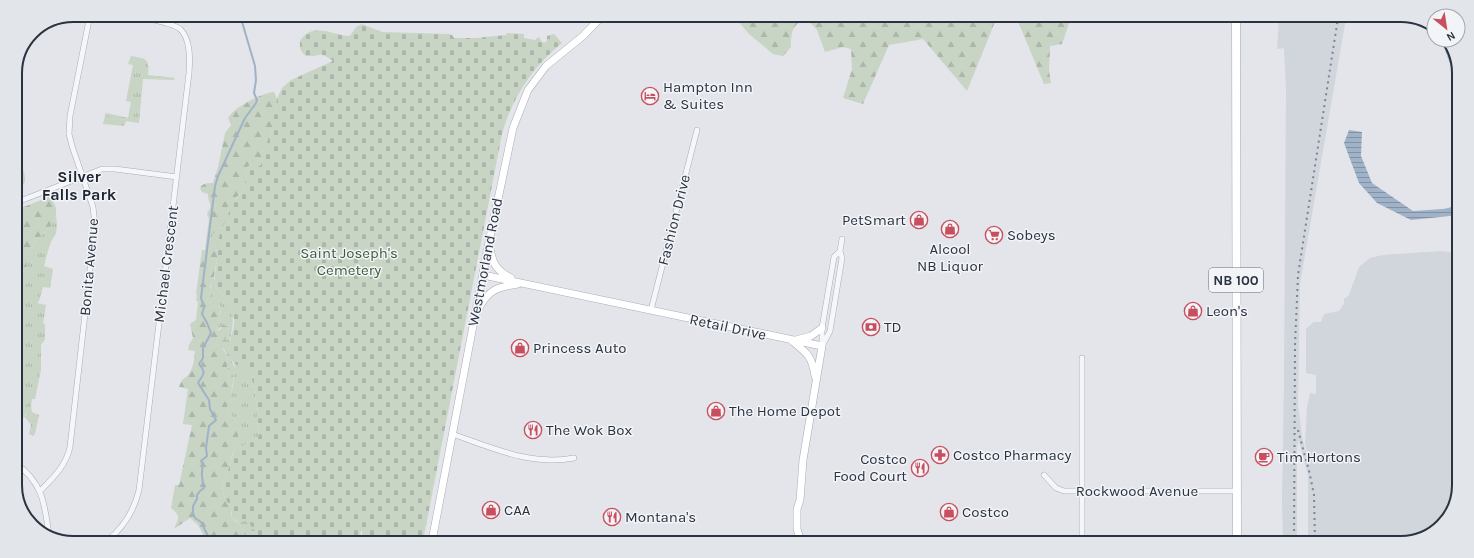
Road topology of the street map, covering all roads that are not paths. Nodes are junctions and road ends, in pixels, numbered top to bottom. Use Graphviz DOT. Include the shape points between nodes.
graph roads {
  1 [pos="89,22"];
  2 [pos="161,22"];
  3 [pos="597,22"];
  4 [pos="1236,22"];
  5 [pos="697,130"];
  6 [pos="83,176"];
  7 [pos="177,177"];
  8 [pos="22,200"];
  9 [pos="842,239"];
  10 [pos="489,242"];
  11 [pos="840,251"];
  12 [pos="483,275"];
  13 [pos="522,283"];
  14 [pos="651,310"];
  15 [pos="475,315"];
  16 [pos="822,328"];
  17 [pos="790,340"];
  18 [pos="822,346"];
  19 [pos="1082,358"];
  20 [pos="816,383"];
  21 [pos="452,434"];
  22 [pos="574,458"];
  23 [pos="22,469"];
  24 [pos="1044,475"];
  25 [pos="40,491"];
  26 [pos="1082,491"];
  27 [pos="1237,491"];
  28 [pos="48,529"];
  29 [pos="112,536"];
  30 [pos="433,536"];
  31 [pos="800,536"];
  32 [pos="1082,536"];
  33 [pos="1237,536"];
  1 -- 6 [label="street, Bonita Avenue" via="69,125 70,140"];
  2 -- 7 [label="street, Michael Crescent" via="177,26 182,31 189,54"];
  3 -- 10 [label="street, Westmorland Road" via="584,36 546,66 528,90 513,128"];
  4 -- 27 [label="main road, NB 100"];
  5 -- 14 [label="street, Fashion Drive"];
  6 -- 7 [label="street" via="110,168"];
  6 -- 8 [label="street"];
  6 -- 25 [label="street, Bonita Avenue" via="93,207 95,226 70,443 63,465"];
  7 -- 29 [label="street, Michael Crescent" via="139,490 128,518"];
  9 -- 11 [label="street"];
  10 -- 12 [label="street, Westmorland Road"];
  10 -- 13 [label="street" via="497,268"];
  11 -- 16 [label="street" via="834,257"];
  11 -- 18 [label="street" via="842,258 830,331"];
  12 -- 13 [label="street, Retail Drive"];
  12 -- 15 [label="street, Westmorland Road"];
  13 -- 14 [label="street, Retail Drive"];
  13 -- 15 [label="street" via="493,290 482,301"];
  14 -- 17 [label="street, Retail Drive"];
  15 -- 21 [label="street, Westmorland Road"];
  16 -- 17 [label="street" via="800,340"];
  16 -- 18 [label="street"];
  17 -- 18 [label="street, Retail Drive"];
  17 -- 20 [label="street" via="808,355 813,364"];
  18 -- 20 [label="street"];
  19 -- 26 [label="street"];
  20 -- 31 [label="street" via="803,460 800,500 802,529"];
  21 -- 22 [label="street" via="524,458 546,461"];
  21 -- 30 [label="street, Westmorland Road"];
  23 -- 25 [label="street"];
  24 -- 26 [label="street, Rockwood Avenue" via="1058,490"];
  25 -- 28 [label="street"];
  26 -- 27 [label="street, Rockwood Avenue"];
  26 -- 32 [label="street"];
  27 -- 33 [label="main road, NB 100"];
}
